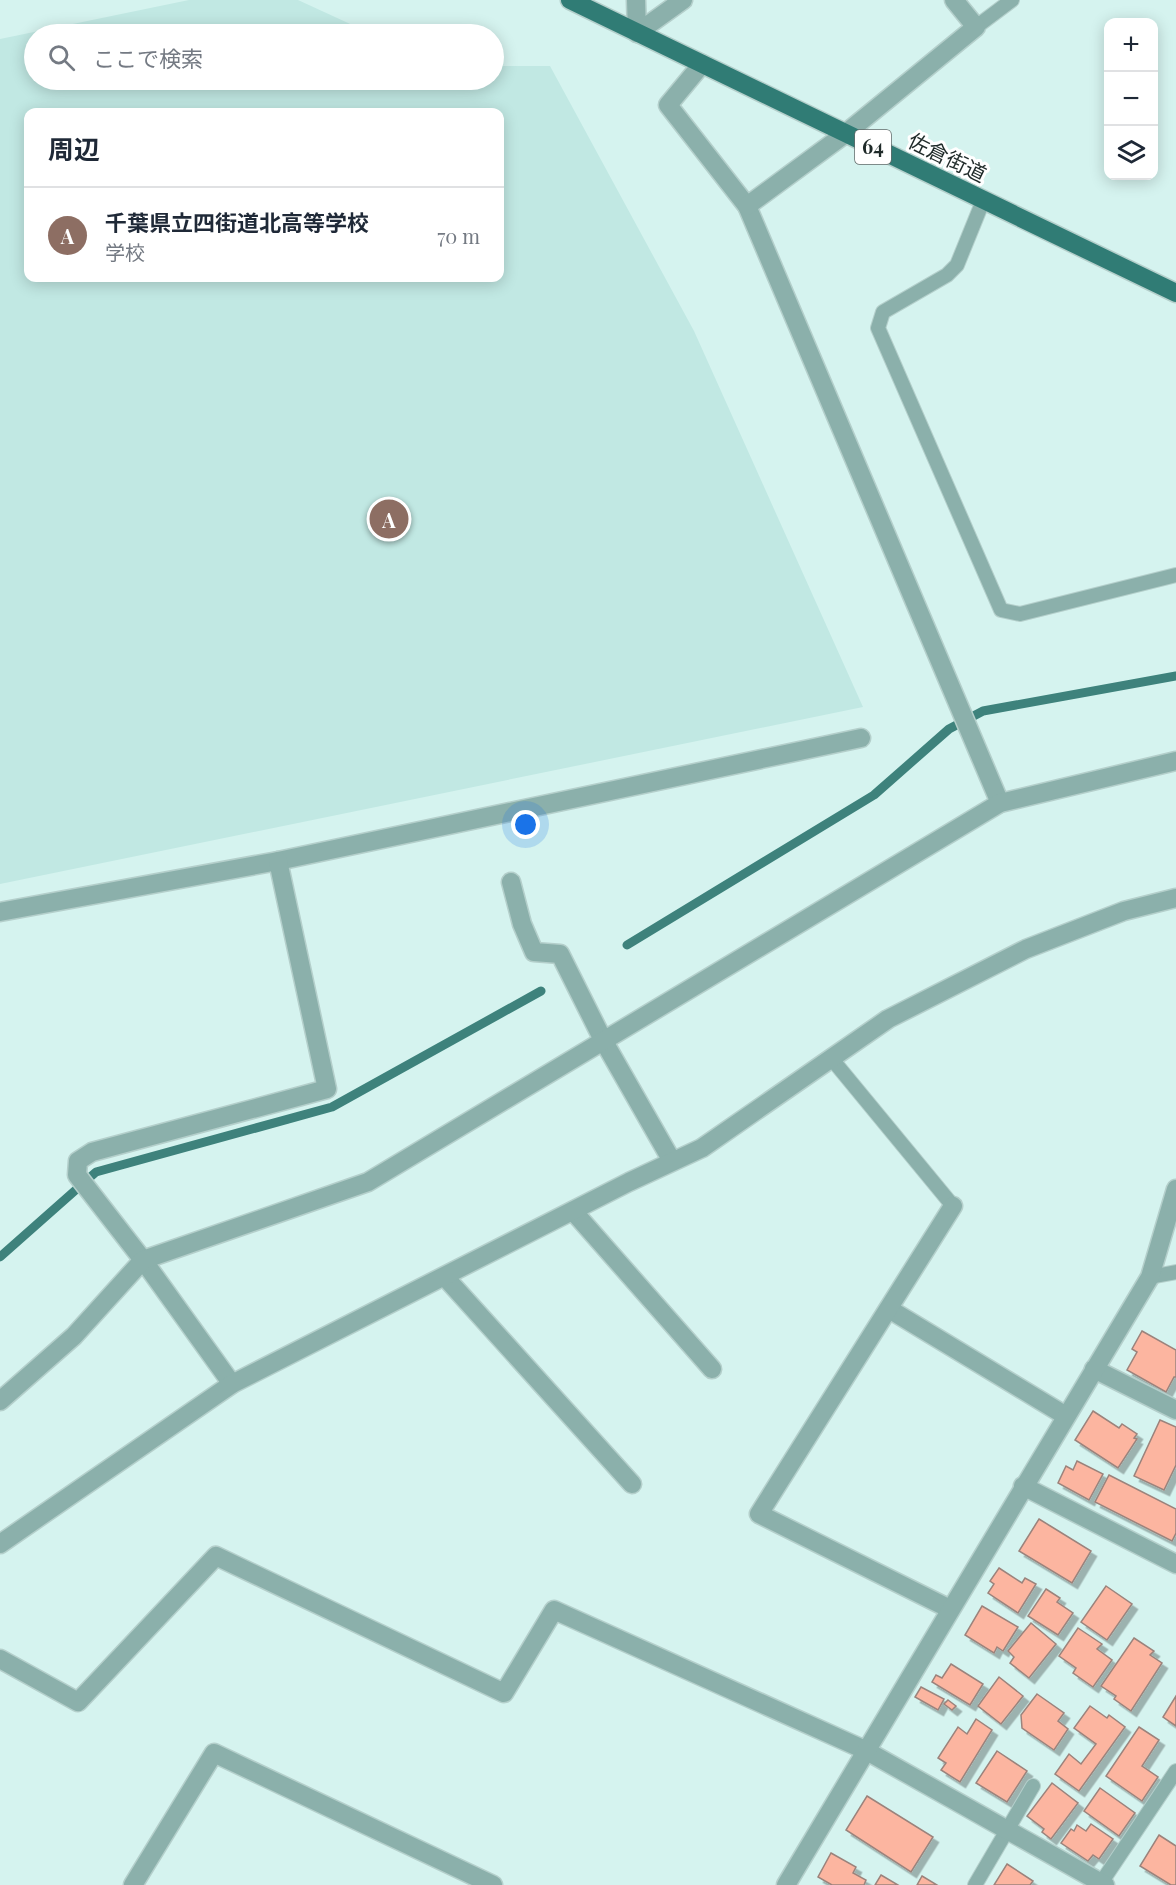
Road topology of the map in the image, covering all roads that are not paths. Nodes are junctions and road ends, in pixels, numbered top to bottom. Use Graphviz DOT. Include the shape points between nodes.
graph roads {
  1 [pos="570,0"];
  2 [pos="636,0"];
  3 [pos="683,0"];
  4 [pos="954,0"];
  5 [pos="1012,0"];
  6 [pos="976,27"];
  7 [pos="637,33"];
  8 [pos="702,64"];
  9 [pos="845,134"];
  10 [pos="983,201"];
  11 [pos="747,206"];
  12 [pos="1176,293"];
  13 [pos="1176,575"];
  14 [pos="861,738"];
  15 [pos="1176,761"];
  16 [pos="1000,803"];
  17 [pos="278,861"];
  18 [pos="511,882"];
  19 [pos="1176,897"];
  20 [pos="0,912"];
  21 [pos="603,1040"];
  22 [pos="831,1058"];
  23 [pos="672,1161"];
  24 [pos="1176,1189"];
  25 [pos="953,1206"];
  26 [pos="573,1211"];
  27 [pos="143,1260"];
  28 [pos="1176,1272"];
  29 [pos="1150,1276"];
  30 [pos="445,1277"];
  31 [pos="890,1310"];
  32 [pos="712,1368"];
  33 [pos="1094,1369"];
  34 [pos="232,1384"];
  35 [pos="0,1401"];
  36 [pos="1176,1410"];
  37 [pos="1066,1416"];
  38 [pos="632,1484"];
  39 [pos="1023,1486"];
  40 [pos="0,1544"];
  41 [pos="1176,1564"];
  42 [pos="950,1609"];
  43 [pos="0,1659"];
  44 [pos="865,1750"];
  45 [pos="1176,1771"];
  46 [pos="1033,1786"];
  47 [pos="1008,1830"];
  48 [pos="136,1884"];
  49 [pos="1103,1884"];
  50 [pos="493,1885"];
  51 [pos="786,1885"];
  52 [pos="975,1885"];
  1 -- 7 [label="main road, 佐倉街道 / 64"];
  2 -- 7 [label="street"];
  3 -- 7 [label="street"];
  4 -- 6 [label="street"];
  5 -- 6 [label="lane"];
  6 -- 9 [label="street"];
  7 -- 8 [label="main road, 佐倉街道 / 64"];
  8 -- 9 [label="main road, 佐倉街道 / 64"];
  8 -- 11 [label="street" via="668,105"];
  9 -- 10 [label="main road, 佐倉街道 / 64"];
  9 -- 11 [label="street"];
  10 -- 12 [label="main road, 佐倉街道 / 64"];
  10 -- 13 [label="lane" via="957,265 947,275 883,312 878,328 1001,610 1020,614"];
  11 -- 16 [label="street"];
  14 -- 17 [label="street"];
  15 -- 16 [label="street"];
  16 -- 21 [label="street"];
  17 -- 20 [label="street"];
  17 -- 27 [label="street" via="327,1089 92,1152 78,1161 77,1175"];
  18 -- 21 [label="street" via="534,952 560,954"];
  19 -- 22 [label="street" via="1124,911 1026,949 888,1019"];
  21 -- 23 [label="street"];
  21 -- 27 [label="street" via="368,1182"];
  22 -- 23 [label="street" via="702,1148"];
  22 -- 25 [label="lane"];
  23 -- 26 [label="street"];
  24 -- 29 [label="street"];
  25 -- 31 [label="street"];
  26 -- 30 [label="street"];
  26 -- 32 [label="street"];
  27 -- 34 [label="street"];
  27 -- 35 [label="street" via="74,1336"];
  28 -- 29 [label="lane"];
  29 -- 33 [label="street"];
  30 -- 34 [label="street"];
  30 -- 38 [label="street"];
  31 -- 37 [label="street"];
  31 -- 42 [label="street" via="759,1514"];
  33 -- 36 [label="street"];
  33 -- 37 [label="street"];
  34 -- 40 [label="street"];
  37 -- 39 [label="street"];
  39 -- 41 [label="street"];
  39 -- 42 [label="street"];
  42 -- 44 [label="street"];
  43 -- 44 [label="street" via="78,1702 216,1556 504,1693 554,1610"];
  44 -- 47 [label="street"];
  44 -- 51 [label="street"];
  45 -- 49 [label="lane"];
  46 -- 47 [label="lane"];
  47 -- 49 [label="street"];
  47 -- 52 [label="lane"];
  48 -- 50 [label="street" via="213,1753"];
}
